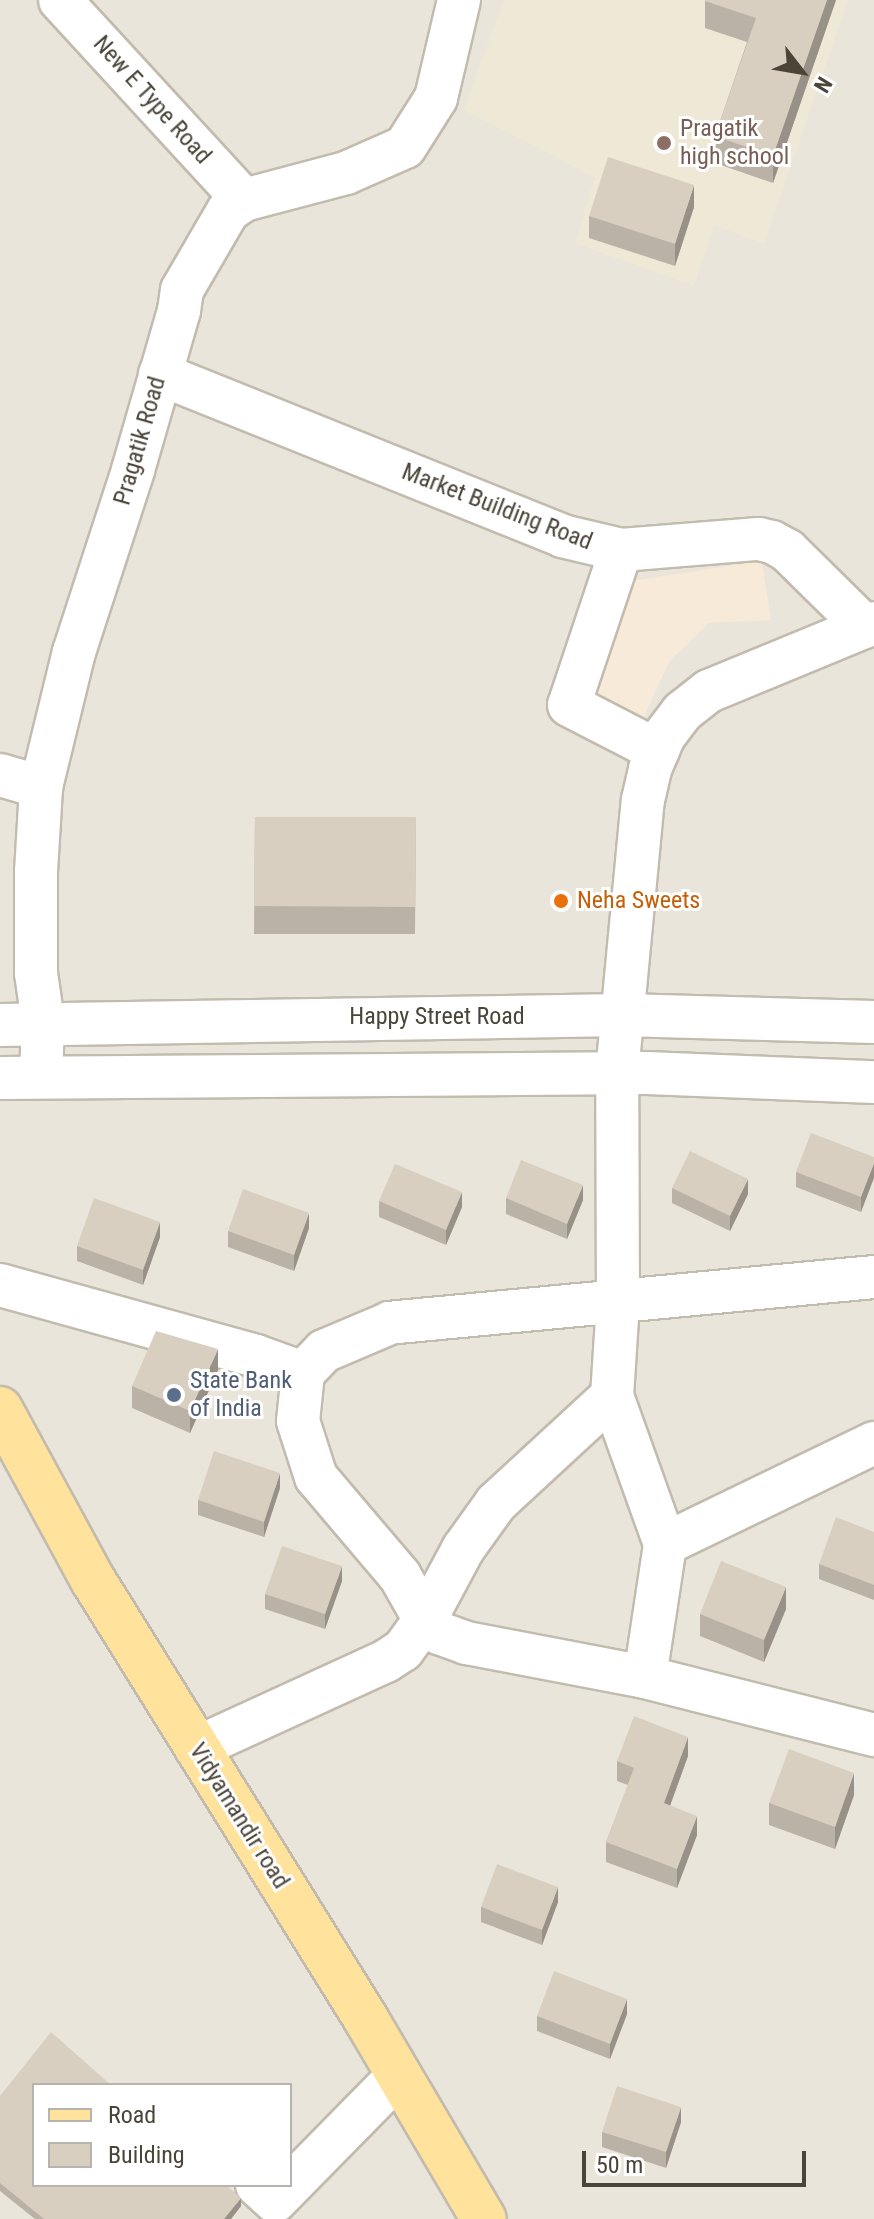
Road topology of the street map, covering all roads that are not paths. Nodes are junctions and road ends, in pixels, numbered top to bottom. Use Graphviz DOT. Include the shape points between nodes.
graph roads {
  1 [pos="60,0"];
  2 [pos="459,0"];
  3 [pos="244,200"];
  4 [pos="160,374"];
  5 [pos="621,550"];
  6 [pos="869,625"];
  7 [pos="658,751"];
  8 [pos="0,775"];
  9 [pos="41,787"];
  10 [pos="623,1015"];
  11 [pos="43,1022"];
  12 [pos="874,1022"];
  13 [pos="0,1025"];
  14 [pos="617,1073"];
  15 [pos="20,1078"];
  16 [pos="874,1082"];
  17 [pos="874,1277"];
  18 [pos="0,1285"];
  19 [pos="618,1304"];
  20 [pos="303,1373"];
  21 [pos="612,1396"];
  22 [pos="0,1409"];
  23 [pos="874,1443"];
  24 [pos="665,1544"];
  25 [pos="425,1620"];
  26 [pos="645,1677"];
  27 [pos="874,1735"];
  28 [pos="196,1748"];
  29 [pos="399,2075"];
  30 [pos="292,2184"];
  31 [pos="259,2187"];
  32 [pos="289,2187"];
  33 [pos="484,2219"];
  1 -- 3 [label="street, New E Type Road"];
  2 -- 3 [label="street" via="436,98 405,147 346,173"];
  3 -- 4 [label="street, Pragatik Road" via="228,211 182,290"];
  4 -- 5 [label="street, Market Building Road" via="562,536"];
  4 -- 9 [label="street, Pragatik Road" via="74,652"];
  5 -- 6 [label="street, Market Building Road" via="772,542"];
  5 -- 7 [label="street" via="569,705"];
  6 -- 7 [label="street, Market Building Road" via="709,691 682,712"];
  7 -- 10 [label="street, Market Building Road" via="643,800"];
  8 -- 9 [label="street"];
  9 -- 11 [label="street, Pragatik Road" via="36,973"];
  10 -- 11 [label="street, Happy Street Road"];
  10 -- 12 [label="street, Happy Street Road"];
  10 -- 14 [label="street, Market Building Road"];
  11 -- 13 [label="street, Happy Street Road"];
  11 -- 15 [label="street, Pragatik Road"];
  14 -- 15 [label="street"];
  14 -- 16 [label="street"];
  14 -- 19 [label="street, Market Building Road"];
  17 -- 19 [label="street"];
  18 -- 20 [label="street"];
  19 -- 20 [label="street" via="390,1323 324,1351"];
  19 -- 21 [label="street, Market Building Road"];
  20 -- 25 [label="street" via="298,1421 316,1477 400,1576"];
  21 -- 24 [label="street"];
  21 -- 25 [label="street" via="496,1503 463,1549"];
  22 -- 28 [label="main road, Vidyamandir road" via="93,1580"];
  23 -- 24 [label="street"];
  24 -- 26 [label="street"];
  25 -- 26 [label="street" via="439,1633 467,1643"];
  25 -- 28 [label="street" via="403,1650 386,1661"];
  26 -- 27 [label="street"];
  28 -- 29 [label="main road, Vidyamandir road"];
  29 -- 30 [label="street"];
  29 -- 33 [label="main road, Vidyamandir road"];
  31 -- 32 [label="street" via="275,2201"];
}
